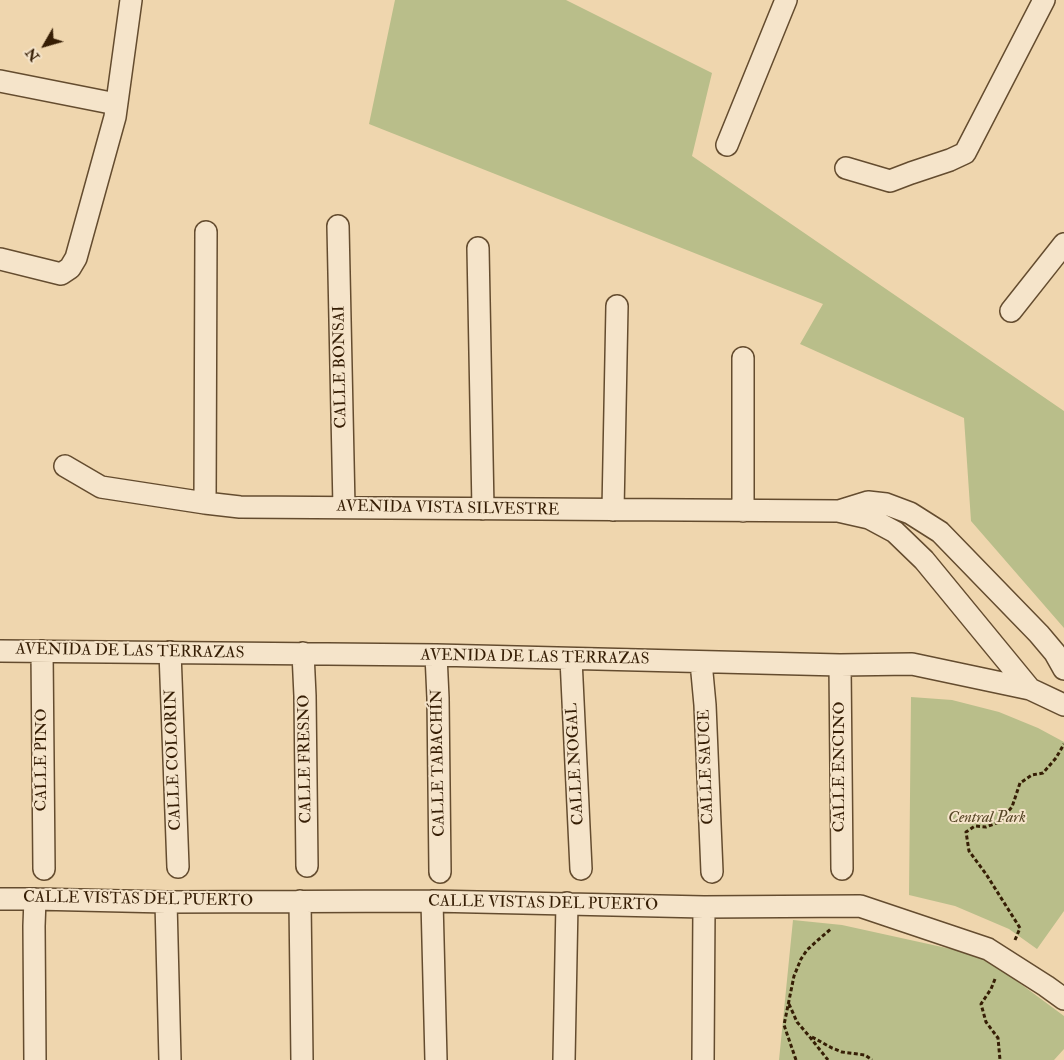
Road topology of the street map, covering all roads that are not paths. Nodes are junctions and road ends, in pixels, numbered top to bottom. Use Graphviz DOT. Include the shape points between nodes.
graph roads {
  1 [pos="131,0"];
  2 [pos="786,0"];
  3 [pos="1044,0"];
  4 [pos="0,81"];
  5 [pos="116,104"];
  6 [pos="727,145"];
  7 [pos="846,168"];
  8 [pos="338,226"];
  9 [pos="206,232"];
  10 [pos="1064,244"];
  11 [pos="478,248"];
  12 [pos="0,259"];
  13 [pos="617,306"];
  14 [pos="1012,311"];
  15 [pos="743,358"];
  16 [pos="65,466"];
  17 [pos="205,503"];
  18 [pos="344,508"];
  19 [pos="483,509"];
  20 [pos="613,510"];
  21 [pos="744,511"];
  22 [pos="838,511"];
  23 [pos="0,650"];
  24 [pos="42,650"];
  25 [pos="170,652"];
  26 [pos="303,653"];
  27 [pos="436,655"];
  28 [pos="571,659"];
  29 [pos="701,662"];
  30 [pos="840,665"];
  31 [pos="1064,669"];
  32 [pos="1030,689"];
  33 [pos="1064,705"];
  34 [pos="307,866"];
  35 [pos="178,867"];
  36 [pos="44,869"];
  37 [pos="581,869"];
  38 [pos="842,869"];
  39 [pos="440,872"];
  40 [pos="712,872"];
  41 [pos="35,898"];
  42 [pos="0,899"];
  43 [pos="300,901"];
  44 [pos="432,901"];
  45 [pos="166,902"];
  46 [pos="567,903"];
  47 [pos="704,907"];
  48 [pos="1064,999"];
  49 [pos="35,1060"];
  50 [pos="170,1060"];
  51 [pos="302,1060"];
  52 [pos="436,1060"];
  53 [pos="564,1060"];
  54 [pos="703,1060"];
  1 -- 5 [label="street"];
  2 -- 6 [label="street"];
  3 -- 7 [label="street" via="965,153 890,181"];
  4 -- 5 [label="street"];
  5 -- 12 [label="street" via="76,258 70,268 61,274"];
  8 -- 18 [label="street, CALLE BONSAI"];
  9 -- 17 [label="street"];
  10 -- 14 [label="street"];
  11 -- 19 [label="street"];
  13 -- 20 [label="street"];
  15 -- 21 [label="street"];
  16 -- 17 [label="street, AVENIDA VISTA SILVESTRE" via="101,487"];
  17 -- 18 [label="street, AVENIDA VISTA SILVESTRE" via="240,507"];
  18 -- 19 [label="street, AVENIDA VISTA SILVESTRE"];
  19 -- 20 [label="street, AVENIDA VISTA SILVESTRE"];
  20 -- 21 [label="street, AVENIDA VISTA SILVESTRE"];
  21 -- 22 [label="street, AVENIDA VISTA SILVESTRE"];
  22 -- 31 [label="street, AVENIDA VISTA SILVESTRE" via="868,502 886,504 940,532 1039,634"];
  22 -- 32 [label="street, AVENIDA VISTA SILVESTRE" via="869,518 895,532 924,560"];
  23 -- 24 [label="street, AVENIDA DE LAS TERRAZAS"];
  24 -- 25 [label="street, AVENIDA DE LAS TERRAZAS"];
  24 -- 36 [label="street, CALLE PINO"];
  25 -- 26 [label="street, AVENIDA DE LAS TERRAZAS"];
  25 -- 35 [label="street, CALLE COLORIN"];
  26 -- 27 [label="street, AVENIDA DE LAS TERRAZAS"];
  26 -- 34 [label="street, CALLE FRESNO"];
  27 -- 28 [label="street, AVENIDA DE LAS TERRAZAS"];
  27 -- 39 [label="street, CALLE TABACHÍN"];
  28 -- 29 [label="street, AVENIDA DE LAS TERRAZAS"];
  28 -- 37 [label="street, CALLE NOGAL"];
  29 -- 30 [label="street, AVENIDA DE LAS TERRAZAS"];
  29 -- 40 [label="street, CALLE SAUCE"];
  30 -- 32 [label="street, AVENIDA DE LAS TERRAZAS" via="912,664"];
  30 -- 38 [label="street, CALLE ENCINO"];
  32 -- 33 [label="street, AVENIDA DE LAS TERRAZAS"];
  41 -- 42 [label="street, CALLE VISTAS DEL PUERTO"];
  41 -- 45 [label="street, CALLE VISTAS DEL PUERTO"];
  41 -- 49 [label="street"];
  43 -- 44 [label="street, CALLE VISTAS DEL PUERTO"];
  43 -- 45 [label="street, CALLE VISTAS DEL PUERTO"];
  43 -- 51 [label="street"];
  44 -- 46 [label="street, CALLE VISTAS DEL PUERTO"];
  44 -- 52 [label="street"];
  45 -- 50 [label="street"];
  46 -- 47 [label="street, CALLE VISTAS DEL PUERTO"];
  46 -- 53 [label="street"];
  47 -- 48 [label="street, CALLE VISTAS DEL PUERTO" via="860,906 988,949 1000,967 1046,986"];
  47 -- 54 [label="street"];
}
